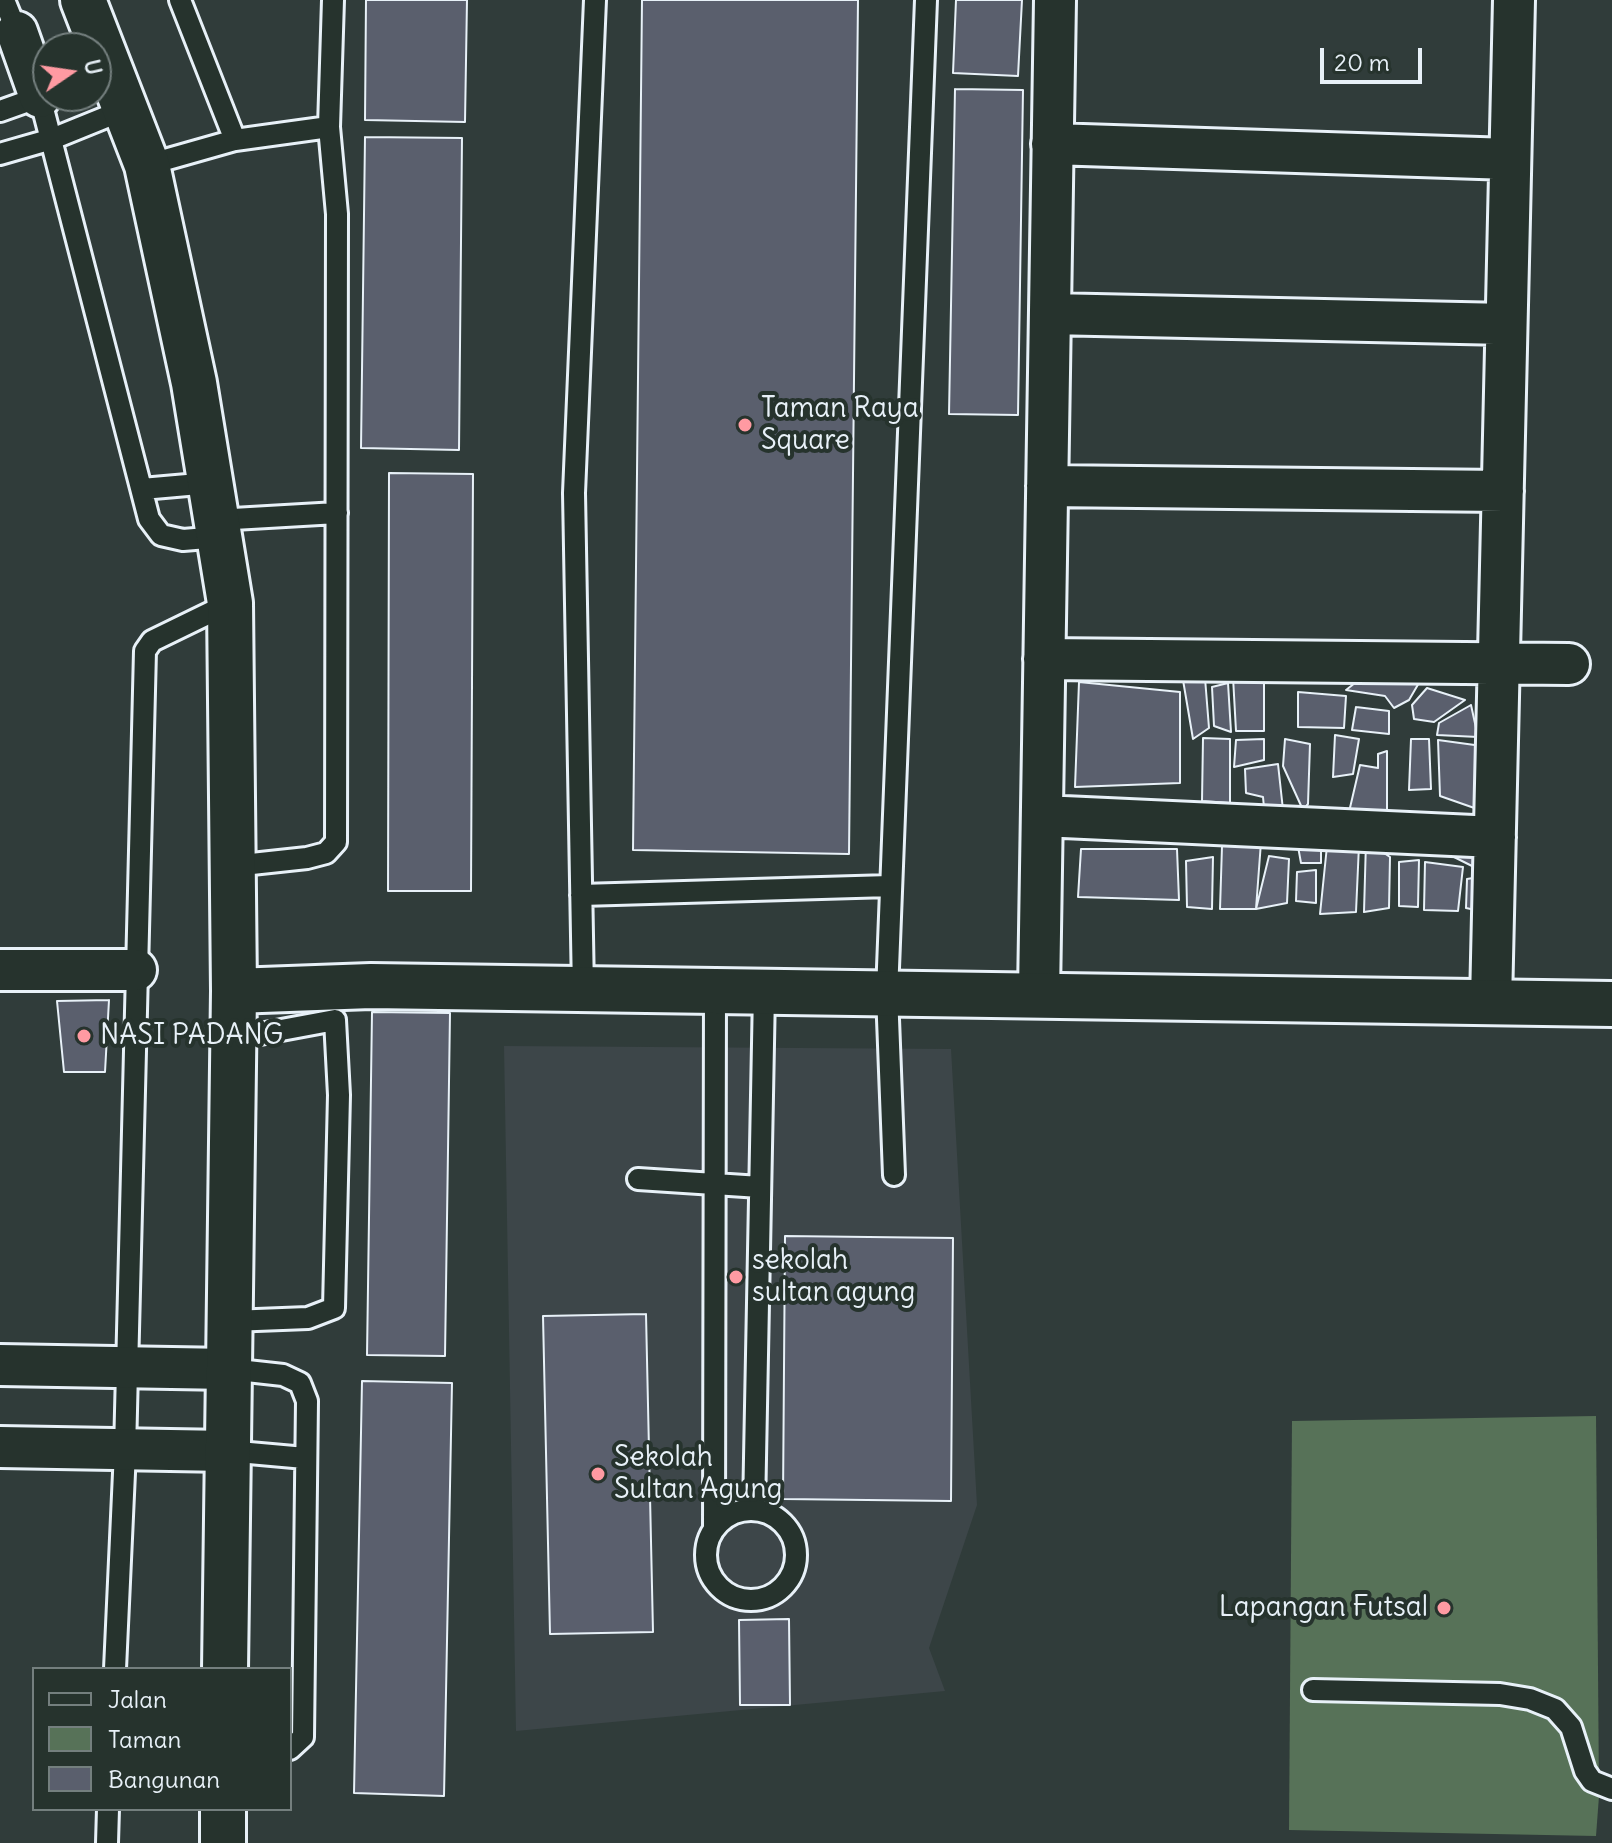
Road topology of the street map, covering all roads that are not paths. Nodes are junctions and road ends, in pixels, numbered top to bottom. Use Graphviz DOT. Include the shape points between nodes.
graph roads {
  1 [pos="83,0"];
  2 [pos="180,0"];
  3 [pos="333,0"];
  4 [pos="595,0"];
  5 [pos="926,0"];
  6 [pos="1055,0"];
  7 [pos="1514,0"];
  8 [pos="10,16"];
  9 [pos="93,32"];
  10 [pos="32,67"];
  11 [pos="112,89"];
  12 [pos="32,99"];
  13 [pos="0,111"];
  14 [pos="47,112"];
  15 [pos="83,112"];
  16 [pos="329,127"];
  17 [pos="52,139"];
  18 [pos="235,140"];
  19 [pos="1052,144"];
  20 [pos="0,154"];
  21 [pos="1510,159"];
  22 [pos="147,165"];
  23 [pos="1050,314"];
  24 [pos="1506,324"];
  25 [pos="1047,486"];
  26 [pos="142,489"];
  27 [pos="1503,491"];
  28 [pos="215,513"];
  29 [pos="337,513"];
  30 [pos="230,603"];
  31 [pos="1044,659"];
  32 [pos="1569,664"];
  33 [pos="1498,666"];
  34 [pos="1042,816"];
  35 [pos="1495,837"];
  36 [pos="233,866"];
  37 [pos="890,886"];
  38 [pos="581,895"];
  39 [pos="0,970"];
  40 [pos="136,970"];
  41 [pos="234,991"];
  42 [pos="583,991"];
  43 [pos="715,992"];
  44 [pos="764,992"];
  45 [pos="887,993"];
  46 [pos="1039,993"];
  47 [pos="1491,1002"];
  48 [pos="1612,1004"];
  49 [pos="233,1039"];
  50 [pos="894,1175"];
  51 [pos="638,1179"];
  52 [pos="715,1186"];
  53 [pos="760,1187"];
  54 [pos="231,1321"];
  55 [pos="0,1365"];
  56 [pos="127,1365"];
  57 [pos="229,1369"];
  58 [pos="0,1447"];
  59 [pos="125,1451"];
  60 [pos="227,1451"];
  61 [pos="305,1458"];
  62 [pos="754,1510"];
  63 [pos="714,1529"];
  64 [pos="115,1667"];
  65 [pos="225,1667"];
  66 [pos="1313,1690"];
  67 [pos="292,1747"];
  68 [pos="1612,1789"];
  69 [pos="108,1811"];
  70 [pos="223,1811"];
  71 [pos="107,1843"];
  72 [pos="223,1843"];
  1 -- 9 [label="street"];
  2 -- 18 [label="lane"];
  3 -- 16 [label="lane"];
  4 -- 38 [label="lane" via="574,493"];
  5 -- 37 [label="lane"];
  6 -- 19 [label="street"];
  7 -- 21 [label="street"];
  8 -- 10 [label="street"];
  11 -- 22 [label="street"];
  12 -- 13 [label="lane"];
  14 -- 17 [label="lane"];
  15 -- 17 [label="lane"];
  16 -- 18 [label="lane"];
  16 -- 29 [label="lane" via="337,214"];
  17 -- 20 [label="lane"];
  17 -- 26 [label="lane"];
  18 -- 22 [label="lane"];
  19 -- 21 [label="street"];
  19 -- 23 [label="street"];
  21 -- 24 [label="street"];
  22 -- 28 [label="street" via="194,383"];
  23 -- 24 [label="street"];
  23 -- 25 [label="street"];
  24 -- 27 [label="street"];
  25 -- 27 [label="street"];
  25 -- 31 [label="street"];
  26 -- 28 [label="lane"];
  26 -- 28 [label="lane" via="149,519 161,535 183,540"];
  27 -- 33 [label="street"];
  28 -- 29 [label="lane"];
  28 -- 30 [label="street"];
  29 -- 36 [label="lane" via="336,842 326,853 307,858"];
  30 -- 36 [label="street"];
  30 -- 40 [label="lane" via="152,641 145,651"];
  31 -- 33 [label="street"];
  31 -- 34 [label="street"];
  32 -- 33 [label="street"];
  33 -- 35 [label="street"];
  34 -- 35 [label="street"];
  34 -- 46 [label="street"];
  35 -- 47 [label="street"];
  36 -- 41 [label="street"];
  37 -- 38 [label="lane"];
  37 -- 45 [label="lane"];
  38 -- 42 [label="lane"];
  39 -- 40 [label="street"];
  40 -- 56 [label="lane"];
  41 -- 42 [label="street" via="371,986"];
  41 -- 49 [label="street"];
  42 -- 43 [label="street"];
  43 -- 44 [label="street"];
  43 -- 52 [label="lane"];
  44 -- 45 [label="street"];
  44 -- 53 [label="lane"];
  45 -- 46 [label="street"];
  45 -- 50 [label="lane"];
  46 -- 47 [label="street"];
  47 -- 48 [label="street"];
  49 -- 54 [label="street"];
  49 -- 54 [label="lane" via="335,1020 339,1095 334,1308 308,1318"];
  51 -- 52 [label="lane"];
  52 -- 53 [label="lane"];
  52 -- 63 [label="lane"];
  53 -- 62 [label="lane"];
  54 -- 57 [label="street"];
  55 -- 56 [label="street"];
  56 -- 57 [label="street"];
  56 -- 59 [label="lane"];
  57 -- 60 [label="street"];
  57 -- 61 [label="lane" via="283,1375 300,1383 307,1401"];
  58 -- 59 [label="street"];
  59 -- 60 [label="street"];
  59 -- 64 [label="lane"];
  60 -- 61 [label="lane"];
  60 -- 65 [label="street"];
  61 -- 67 [label="lane" via="303,1737"];
  62 -- 63 [label="lane" via="738,1511"];
  62 -- 63 [label="lane" via="781,1521 795,1546 792,1575 773,1596 744,1601 718,1586 706,1558"];
  66 -- 68 [label="lane" via="1530,1699 1555,1709 1571,1727 1592,1781"];
  69 -- 71 [label="lane"];
  70 -- 72 [label="street"];
}
